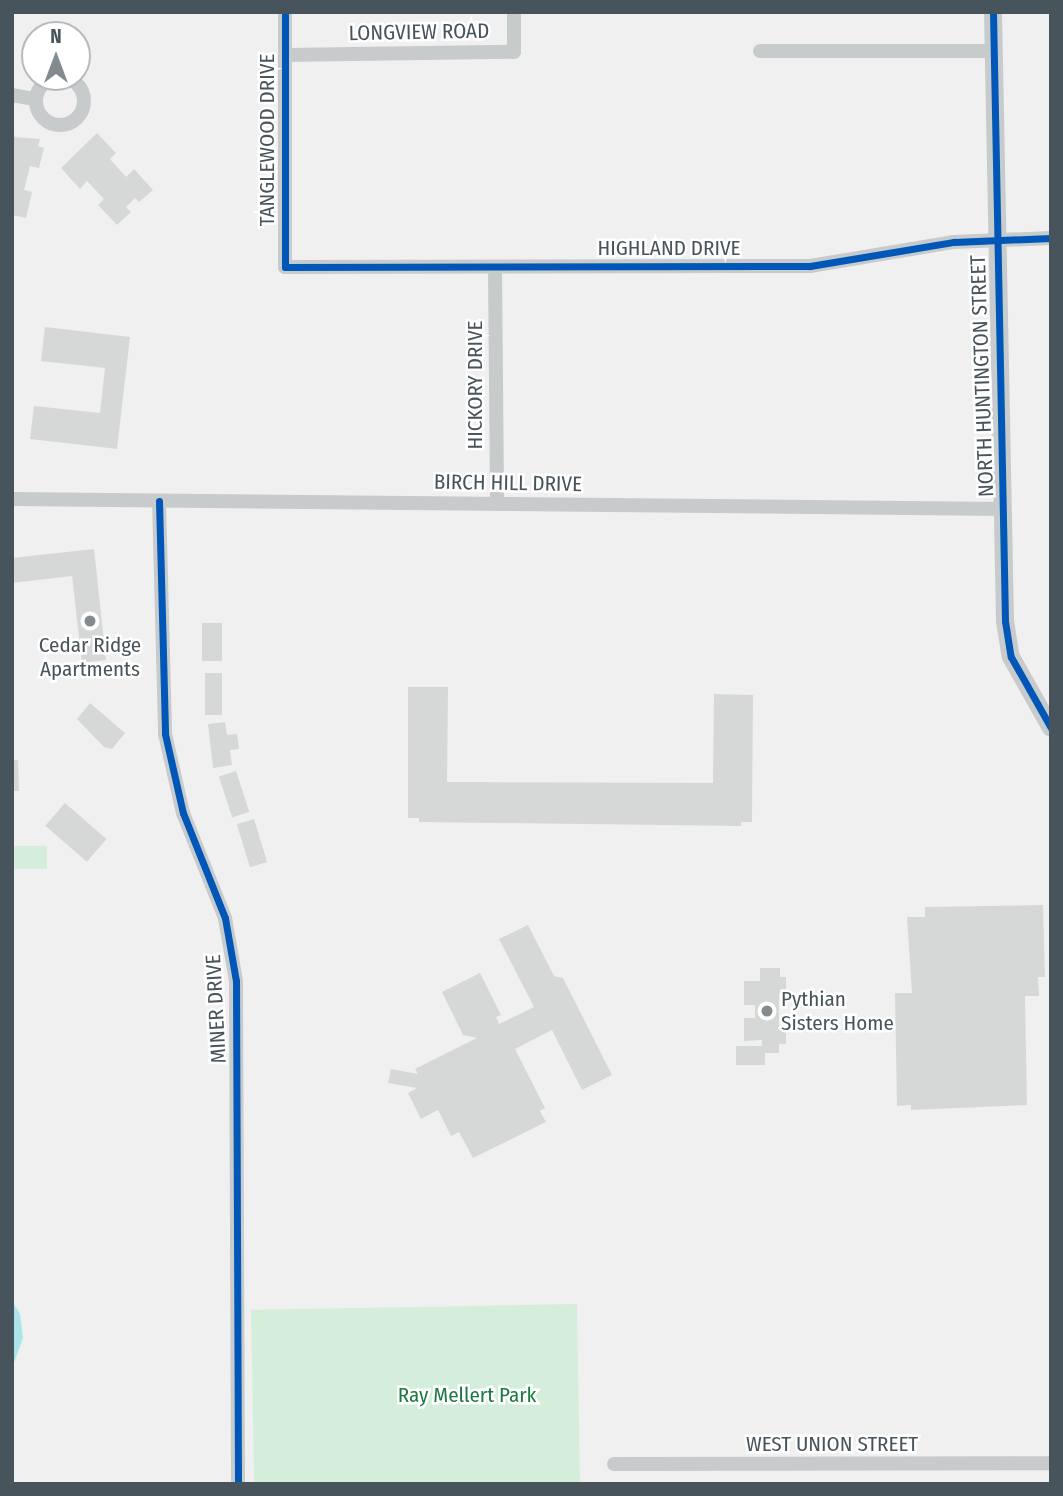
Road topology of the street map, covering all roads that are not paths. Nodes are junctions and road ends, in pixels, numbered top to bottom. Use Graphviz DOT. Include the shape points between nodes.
graph roads {
  1 [pos="285,12"];
  2 [pos="514,12"];
  3 [pos="993,12"];
  4 [pos="760,51"];
  5 [pos="994,51"];
  6 [pos="285,55"];
  7 [pos="12,94"];
  8 [pos="34,99"];
  9 [pos="1051,238"];
  10 [pos="995,239"];
  11 [pos="285,267"];
  12 [pos="495,267"];
  13 [pos="12,499"];
  14 [pos="159,500"];
  15 [pos="496,504"];
  16 [pos="1004,509"];
  17 [pos="1051,728"];
  18 [pos="1051,1463"];
  19 [pos="614,1464"];
  20 [pos="238,1484"];
  1 -- 6 [label="street, TANGLEWOOD DRIVE"];
  2 -- 6 [label="street, LONGVIEW ROAD" via="514,52"];
  3 -- 5 [label="street, NORTH HUNTINGTON STREET"];
  4 -- 5 [label="street"];
  5 -- 10 [label="street, NORTH HUNTINGTON STREET"];
  6 -- 11 [label="street, TANGLEWOOD DRIVE"];
  7 -- 8 [label="street"];
  9 -- 10 [label="street, HIGHLAND DRIVE"];
  10 -- 12 [label="street, HIGHLAND DRIVE" via="828,265"];
  10 -- 16 [label="street, NORTH HUNTINGTON STREET"];
  11 -- 12 [label="street, HIGHLAND DRIVE"];
  12 -- 15 [label="street, HICKORY DRIVE"];
  13 -- 14 [label="street, BIRCH HILL DRIVE"];
  14 -- 15 [label="street, BIRCH HILL DRIVE"];
  14 -- 20 [label="street, MINER DRIVE" via="165,734 183,813 225,918 236,981"];
  15 -- 16 [label="street, BIRCH HILL DRIVE"];
  16 -- 17 [label="street, NORTH HUNTINGTON STREET" via="1005,621 1011,657"];
  18 -- 19 [label="street, WEST UNION STREET"];
}
